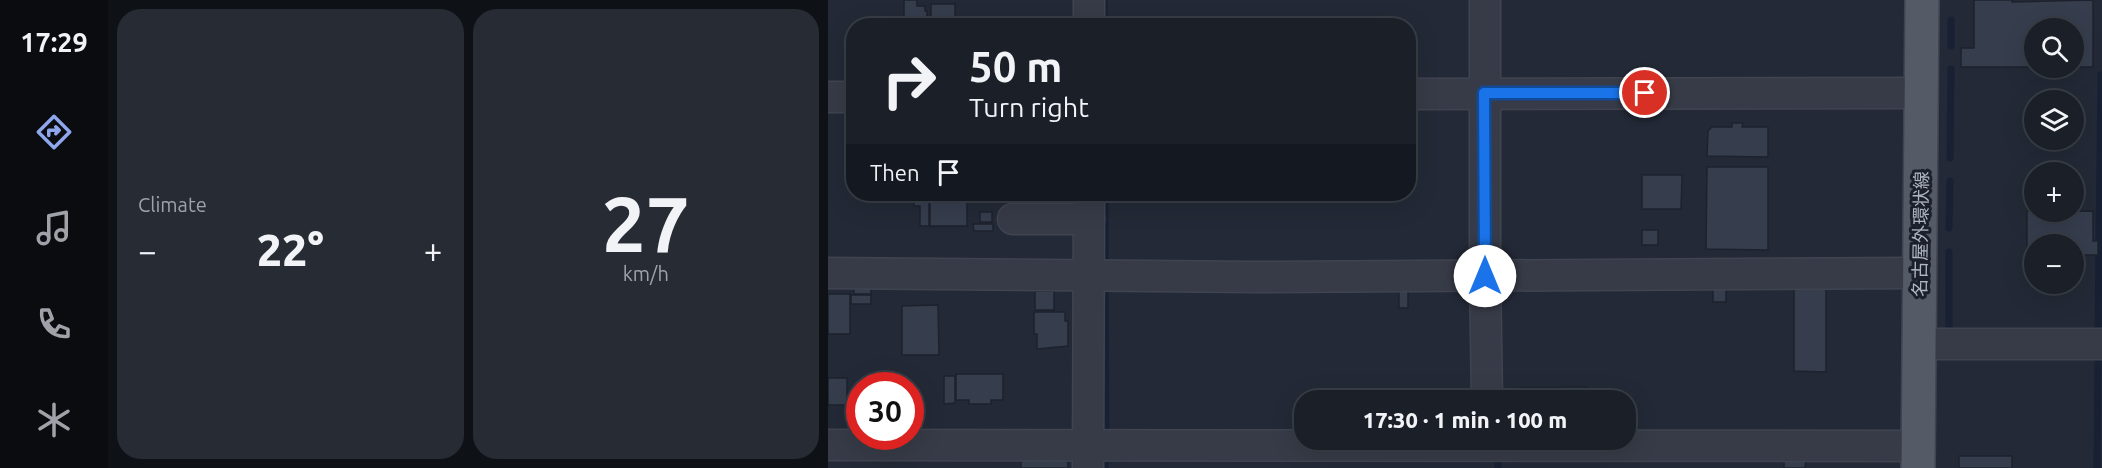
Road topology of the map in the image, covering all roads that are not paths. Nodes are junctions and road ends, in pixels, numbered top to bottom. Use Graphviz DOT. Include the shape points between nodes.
graph roads {
  1 [pos="1089,0"];
  2 [pos="1485,0"];
  3 [pos="1922,0"];
  4 [pos="1089,18"];
  5 [pos="1416,93"];
  6 [pos="1484,93"];
  7 [pos="1921,93"];
  8 [pos="828,97"];
  9 [pos="846,97"];
  10 [pos="1089,206"];
  11 [pos="1013,219"];
  12 [pos="828,273"];
  13 [pos="1919,273"];
  14 [pos="1089,275"];
  15 [pos="1485,276"];
  16 [pos="1919,344"];
  17 [pos="2102,344"];
  18 [pos="1487,390"];
  19 [pos="828,445"];
  20 [pos="1488,451"];
  21 [pos="1088,457"];
  22 [pos="1918,457"];
  1 -- 4 [label="street"];
  2 -- 6 [label="street"];
  3 -- 7 [label="main road, 名古屋外環状線"];
  5 -- 6 [label="street"];
  6 -- 7 [label="street"];
  6 -- 15 [label="street"];
  7 -- 13 [label="main road, 名古屋外環状線"];
  8 -- 9 [label="street"];
  10 -- 11 [label="street"];
  10 -- 14 [label="street"];
  12 -- 14 [label="street"];
  13 -- 15 [label="street"];
  13 -- 16 [label="main road, 名古屋外環状線"];
  14 -- 15 [label="street"];
  14 -- 21 [label="street"];
  15 -- 18 [label="street"];
  16 -- 17 [label="street"];
  16 -- 22 [label="main road, 名古屋外環状線"];
  19 -- 21 [label="street"];
  20 -- 21 [label="street"];
  20 -- 22 [label="street"];
}
